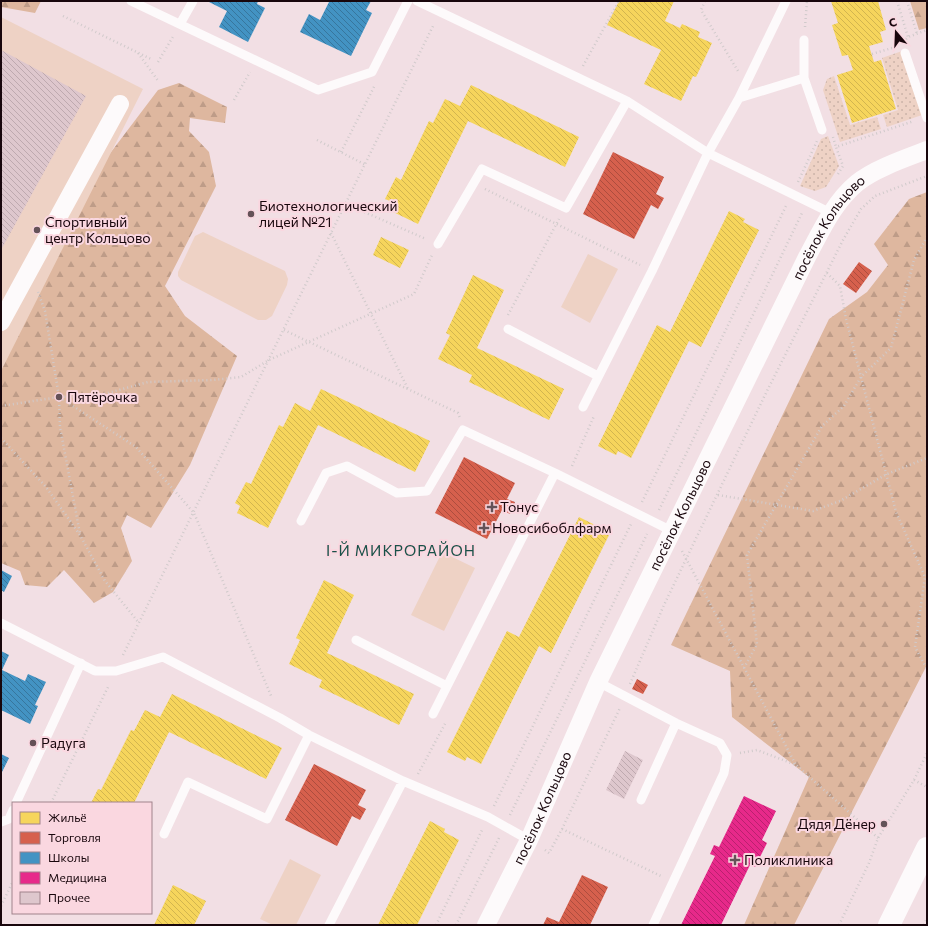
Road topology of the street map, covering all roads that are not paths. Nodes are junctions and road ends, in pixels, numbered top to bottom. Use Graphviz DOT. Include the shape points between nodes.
graph roads {
  1 [pos="131,1"];
  2 [pos="193,1"];
  3 [pos="408,1"];
  4 [pos="417,1"];
  5 [pos="786,1"];
  6 [pos="180,24"];
  7 [pos="804,40"];
  8 [pos="905,53"];
  9 [pos="804,78"];
  10 [pos="739,98"];
  11 [pos="627,101"];
  12 [pos="120,104"];
  13 [pos="927,117"];
  14 [pos="822,130"];
  15 [pos="927,150"];
  16 [pos="708,153"];
  17 [pos="831,213"];
  18 [pos="438,244"];
  19 [pos="1,322"];
  20 [pos="508,329"];
  21 [pos="598,376"];
  22 [pos="585,403"];
  23 [pos="555,473"];
  24 [pos="300,521"];
  25 [pos="672,531"];
  26 [pos="1,624"];
  27 [pos="356,640"];
  28 [pos="80,663"];
  29 [pos="598,682"];
  30 [pos="447,686"];
  31 [pos="433,714"];
  32 [pos="676,723"];
  33 [pos="309,735"];
  34 [pos="403,781"];
  35 [pos="641,800"];
  36 [pos="16,802"];
  37 [pos="12,812"];
  38 [pos="1,822"];
  39 [pos="164,834"];
  40 [pos="529,840"];
  41 [pos="927,848"];
  42 [pos="330,925"];
  43 [pos="486,925"];
  44 [pos="653,925"];
  45 [pos="889,925"];
  1 -- 6 [label="lane"];
  2 -- 6 [label="lane"];
  3 -- 6 [label="lane" via="372,72 318,90"];
  4 -- 11 [label="lane"];
  5 -- 10 [label="lane"];
  7 -- 9 [label="lane"];
  8 -- 13 [label="lane"];
  9 -- 10 [label="lane"];
  9 -- 14 [label="lane"];
  10 -- 16 [label="lane"];
  11 -- 16 [label="lane"];
  11 -- 18 [label="lane" via="566,208 482,170"];
  12 -- 19 [label="street"];
  15 -- 17 [label="street, посёлок Кольцово" via="898,161 858,183"];
  16 -- 17 [label="lane"];
  16 -- 21 [label="lane"];
  17 -- 25 [label="street, посёлок Кольцово"];
  20 -- 21 [label="lane"];
  21 -- 22 [label="lane"];
  23 -- 24 [label="lane" via="463,430 427,491 397,493 347,466 326,473"];
  23 -- 25 [label="lane"];
  23 -- 30 [label="lane"];
  25 -- 29 [label="street, посёлок Кольцово"];
  26 -- 28 [label="lane"];
  27 -- 30 [label="lane"];
  28 -- 33 [label="lane" via="95,671 116,670 163,657"];
  28 -- 36 [label="lane"];
  29 -- 32 [label="lane"];
  29 -- 40 [label="street, посёлок Кольцово"];
  30 -- 31 [label="lane"];
  32 -- 35 [label="lane"];
  32 -- 44 [label="lane" via="720,743 727,755 724,773"];
  33 -- 34 [label="lane"];
  33 -- 39 [label="lane" via="267,819 188,782"];
  34 -- 40 [label="lane" via="488,817"];
  34 -- 42 [label="lane"];
  37 -- 38 [label="lane" via="9,819"];
  40 -- 43 [label="street, посёлок Кольцово"];
  41 -- 45 [label="main road"];
}
